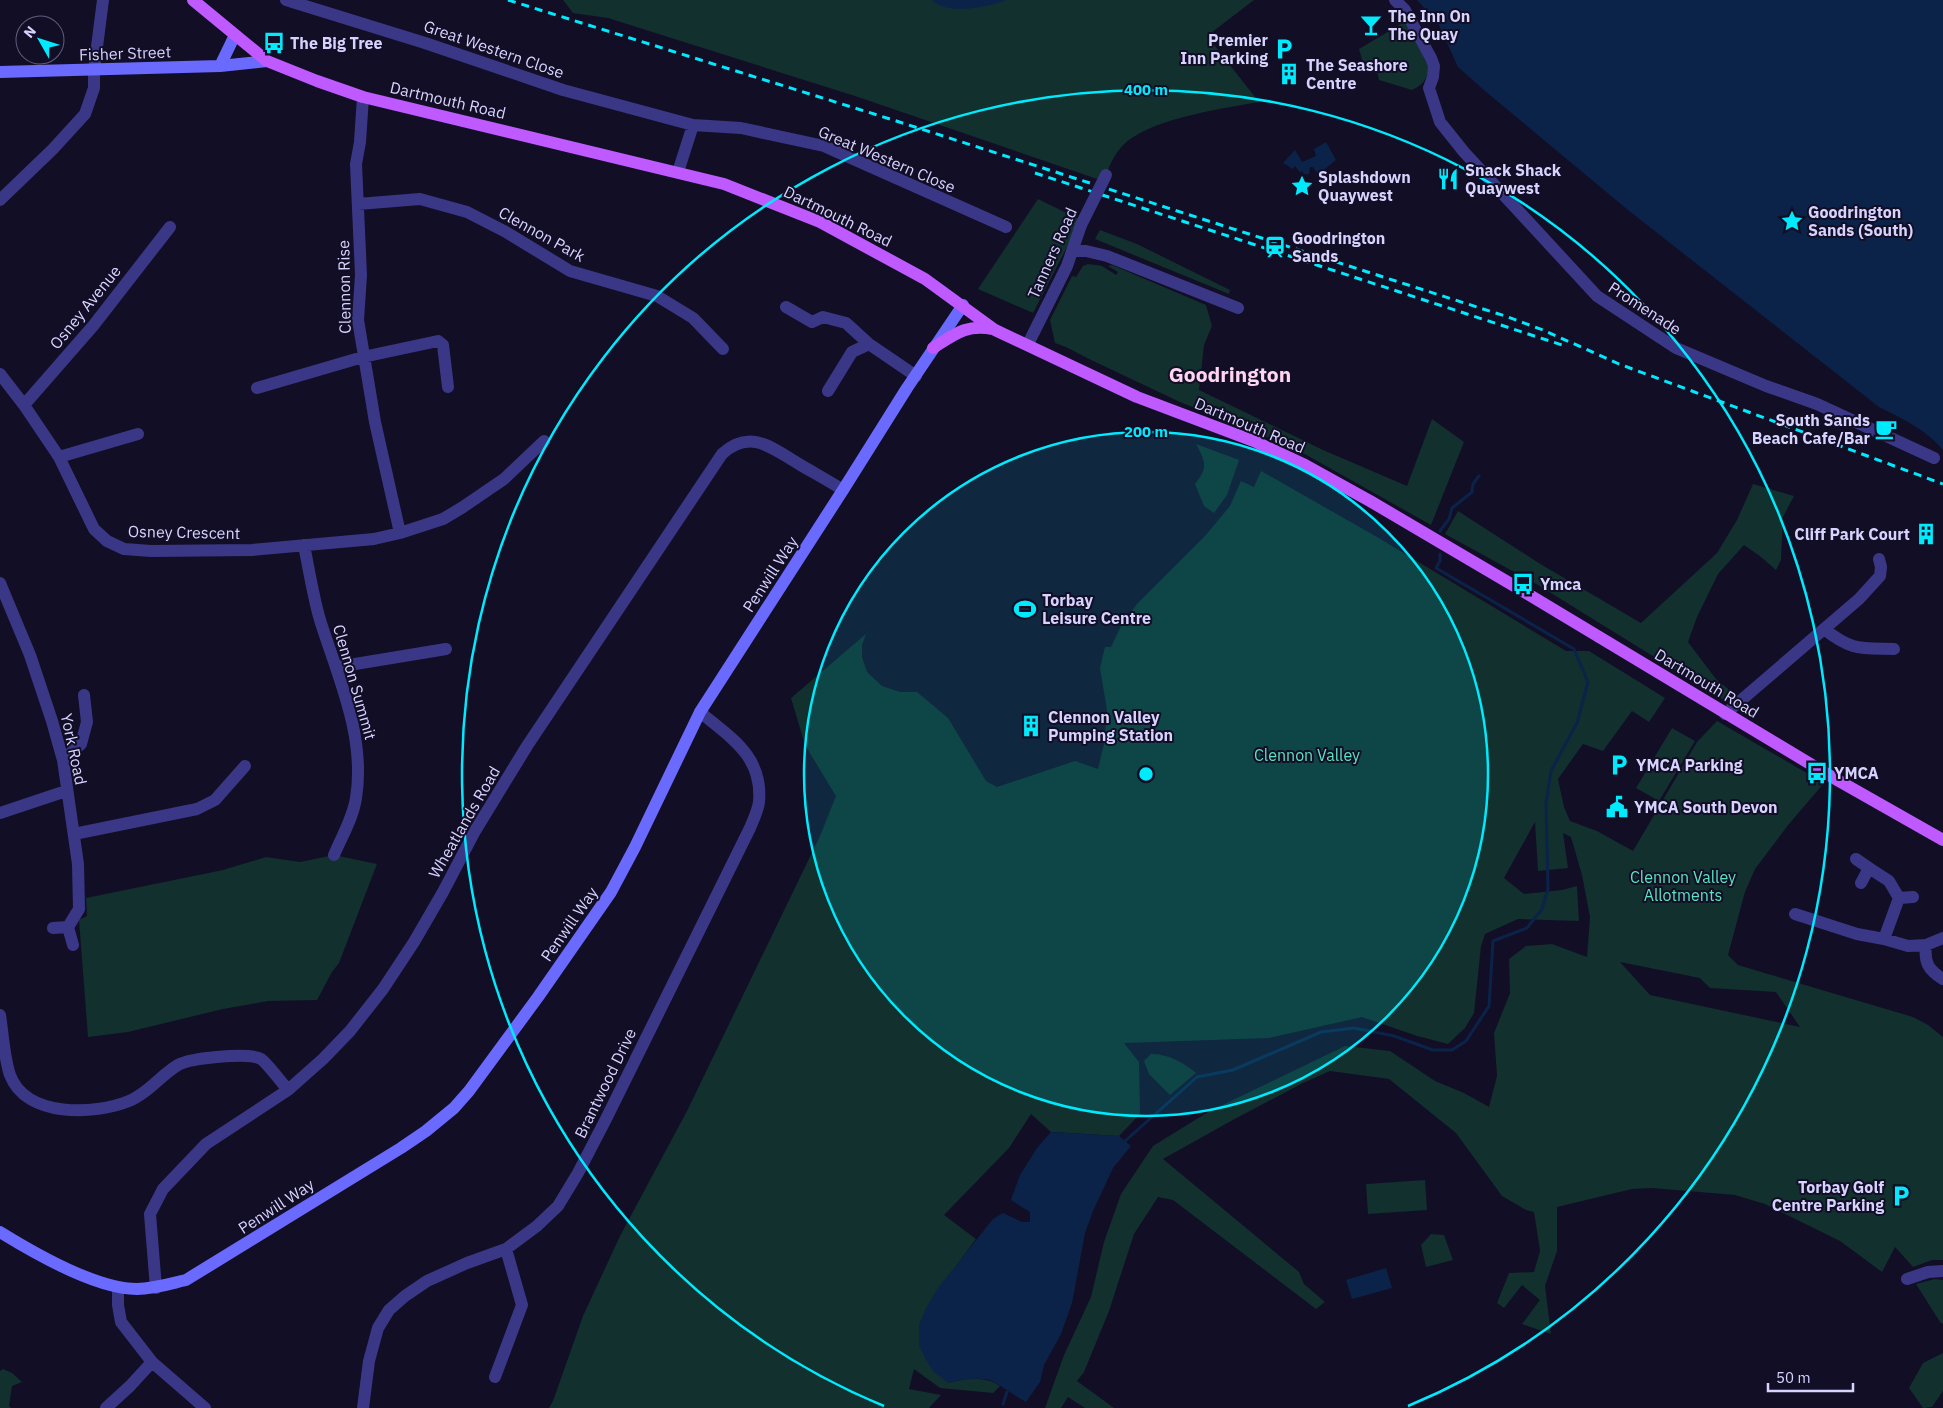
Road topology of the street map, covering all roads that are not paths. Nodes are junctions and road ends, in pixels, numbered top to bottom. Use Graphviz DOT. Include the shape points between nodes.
graph roads {
  1 [pos="102,0"];
  2 [pos="193,0"];
  3 [pos="286,0"];
  4 [pos="1394,0"];
  5 [pos="235,36"];
  6 [pos="267,61"];
  7 [pos="220,66"];
  8 [pos="94,70"];
  9 [pos="0,72"];
  10 [pos="363,96"];
  11 [pos="693,125"];
  12 [pos="678,172"];
  13 [pos="1106,175"];
  14 [pos="0,200"];
  15 [pos="358,204"];
  16 [pos="170,227"];
  17 [pos="1006,227"];
  18 [pos="1073,251"];
  19 [pos="963,305"];
  20 [pos="786,308"];
  21 [pos="1238,308"];
  22 [pos="996,330"];
  23 [pos="869,344"];
  24 [pos="1028,344"];
  25 [pos="723,348"];
  26 [pos="933,348"];
  27 [pos="363,357"];
  28 [pos="0,374"];
  29 [pos="916,376"];
  30 [pos="448,387"];
  31 [pos="256,388"];
  32 [pos="828,391"];
  33 [pos="24,405"];
  34 [pos="138,434"];
  35 [pos="544,441"];
  36 [pos="59,457"];
  37 [pos="1934,458"];
  38 [pos="843,490"];
  39 [pos="400,533"];
  40 [pos="304,545"];
  41 [pos="1879,559"];
  42 [pos="0,583"];
  43 [pos="1824,629"];
  44 [pos="446,649"];
  45 [pos="1894,650"];
  46 [pos="337,667"];
  47 [pos="84,695"];
  48 [pos="700,712"];
  49 [pos="1725,714"];
  50 [pos="63,760"];
  51 [pos="245,766"];
  52 [pos="66,791"];
  53 [pos="0,813"];
  54 [pos="74,834"];
  55 [pos="1943,840"];
  56 [pos="334,855"];
  57 [pos="1856,859"];
  58 [pos="1869,868"];
  59 [pos="1861,883"];
  60 [pos="1913,897"];
  61 [pos="1899,898"];
  62 [pos="1795,914"];
  63 [pos="68,927"];
  64 [pos="53,928"];
  65 [pos="1884,938"];
  66 [pos="1943,938"];
  67 [pos="73,945"];
  68 [pos="1926,945"];
  69 [pos="1943,979"];
  70 [pos="0,1015"];
  71 [pos="288,1090"];
  72 [pos="0,1232"];
  73 [pos="506,1249"];
  74 [pos="1943,1271"];
  75 [pos="1908,1279"];
  76 [pos="118,1287"];
  77 [pos="156,1288"];
  78 [pos="152,1362"];
  79 [pos="495,1377"];
  80 [pos="106,1408"];
  81 [pos="205,1408"];
  82 [pos="363,1408"];
  1 -- 8 [label="street"];
  2 -- 5 [label="main road, Dartmouth Road"];
  3 -- 11 [label="street, Great Western Close" via="563,90"];
  4 -- 37 [label="street, Promenade" via="1405,10 1432,58 1433,77 1429,88 1440,122 1597,296 1676,348 1817,404"];
  5 -- 6 [label="main road, Dartmouth Road"];
  5 -- 7 [label="street"];
  6 -- 7 [label="street, Fisher Street"];
  6 -- 10 [label="main road, Dartmouth Road"];
  7 -- 8 [label="street, Fisher Street"];
  8 -- 9 [label="street, Fisher Street"];
  8 -- 14 [label="street" via="94,88 85,114"];
  10 -- 12 [label="main road, Dartmouth Road"];
  10 -- 15 [label="street, Clennon Rise" via="356,164"];
  11 -- 12 [label="street"];
  11 -- 17 [label="street, Great Western Close" via="741,128 824,146"];
  12 -- 19 [label="main road, Dartmouth Road" via="724,184 820,222 925,279"];
  13 -- 18 [label="street, Tanners Road, bridge" via="1081,225"];
  15 -- 25 [label="street, Clennon Park" via="420,199 466,212 570,271 657,296 693,318"];
  15 -- 27 [label="street, Clennon Rise" via="361,275 358,320"];
  16 -- 33 [label="street, Osney Avenue" via="93,326"];
  18 -- 21 [label="street" via="1107,256"];
  18 -- 24 [label="street, Tanners Road"];
  19 -- 22 [label="main road, Dartmouth Road"];
  19 -- 26 [label="street, Penwill Way"];
  20 -- 23 [label="street" via="812,322 823,318 846,323"];
  22 -- 24 [label="main road, Dartmouth Road"];
  22 -- 26 [label="main road" via="978,326 958,332"];
  23 -- 29 [label="street"];
  23 -- 32 [label="street" via="852,352"];
  24 -- 49 [label="main road, Dartmouth Road" via="1137,397 1256,442 1305,465 1455,551"];
  26 -- 29 [label="street, Penwill Way"];
  27 -- 30 [label="street" via="438,341 443,345"];
  27 -- 31 [label="street"];
  27 -- 39 [label="street, Clennon Rise"];
  28 -- 33 [label="street, Osney Crescent"];
  29 -- 38 [label="street, Penwill Way"];
  33 -- 36 [label="street, Osney Crescent"];
  34 -- 36 [label="street"];
  35 -- 39 [label="street, Osney Crescent" via="504,479 462,507 443,518"];
  36 -- 40 [label="street, Osney Crescent" via="94,530 124,549 252,550"];
  38 -- 48 [label="street, Penwill Way"];
  38 -- 71 [label="street, Wheatlands Road" via="767,444 744,441 731,445 722,454 527,746 475,831 444,892 383,989 350,1031"];
  39 -- 40 [label="street, Osney Crescent" via="374,539"];
  40 -- 46 [label="street, Clennon Summit" via="320,619"];
  41 -- 43 [label="street" via="1880,576"];
  42 -- 50 [label="street, York Road" via="30,655"];
  43 -- 45 [label="street" via="1852,647"];
  43 -- 49 [label="street"];
  44 -- 46 [label="street"];
  46 -- 56 [label="street, Clennon Summit" via="358,749 358,778 354,812"];
  47 -- 50 [label="street" via="86,722 81,744"];
  48 -- 73 [label="street, Brantwood Drive" via="740,745 751,760 758,780 759,804 578,1173 558,1206"];
  48 -- 77 [label="street, Penwill Way" via="611,892 482,1075 454,1108 401,1148 246,1244 186,1280"];
  49 -- 55 [label="main road, Dartmouth Road"];
  50 -- 52 [label="street, York Road"];
  51 -- 54 [label="street" via="215,800 197,809"];
  52 -- 53 [label="street"];
  52 -- 54 [label="street, York Road"];
  54 -- 63 [label="street, York Road" via="79,910"];
  57 -- 58 [label="street"];
  58 -- 59 [label="street"];
  58 -- 61 [label="street" via="1889,881"];
  60 -- 61 [label="street"];
  61 -- 65 [label="street"];
  62 -- 65 [label="street" via="1857,934"];
  63 -- 64 [label="street"];
  63 -- 67 [label="street"];
  65 -- 68 [label="street" via="1908,946"];
  66 -- 68 [label="street"];
  68 -- 69 [label="street" via="1924,958 1934,973"];
  70 -- 71 [label="street" via="10,1075 16,1086 38,1103 56,1109 104,1109 131,1101 180,1064 210,1058 247,1055 261,1059"];
  71 -- 77 [label="street, Wheatlands Road" via="206,1144 163,1189 150,1214"];
  72 -- 76 [label="street, Penwill Way" via="71,1271"];
  73 -- 79 [label="street" via="522,1305"];
  73 -- 82 [label="street, Brantwood Drive" via="427,1282 389,1310 378,1328 369,1361"];
  74 -- 75 [label="street"];
  76 -- 77 [label="street, Penwill Way"];
  76 -- 78 [label="street" via="120,1322"];
  78 -- 80 [label="street"];
  78 -- 81 [label="street"];
}
